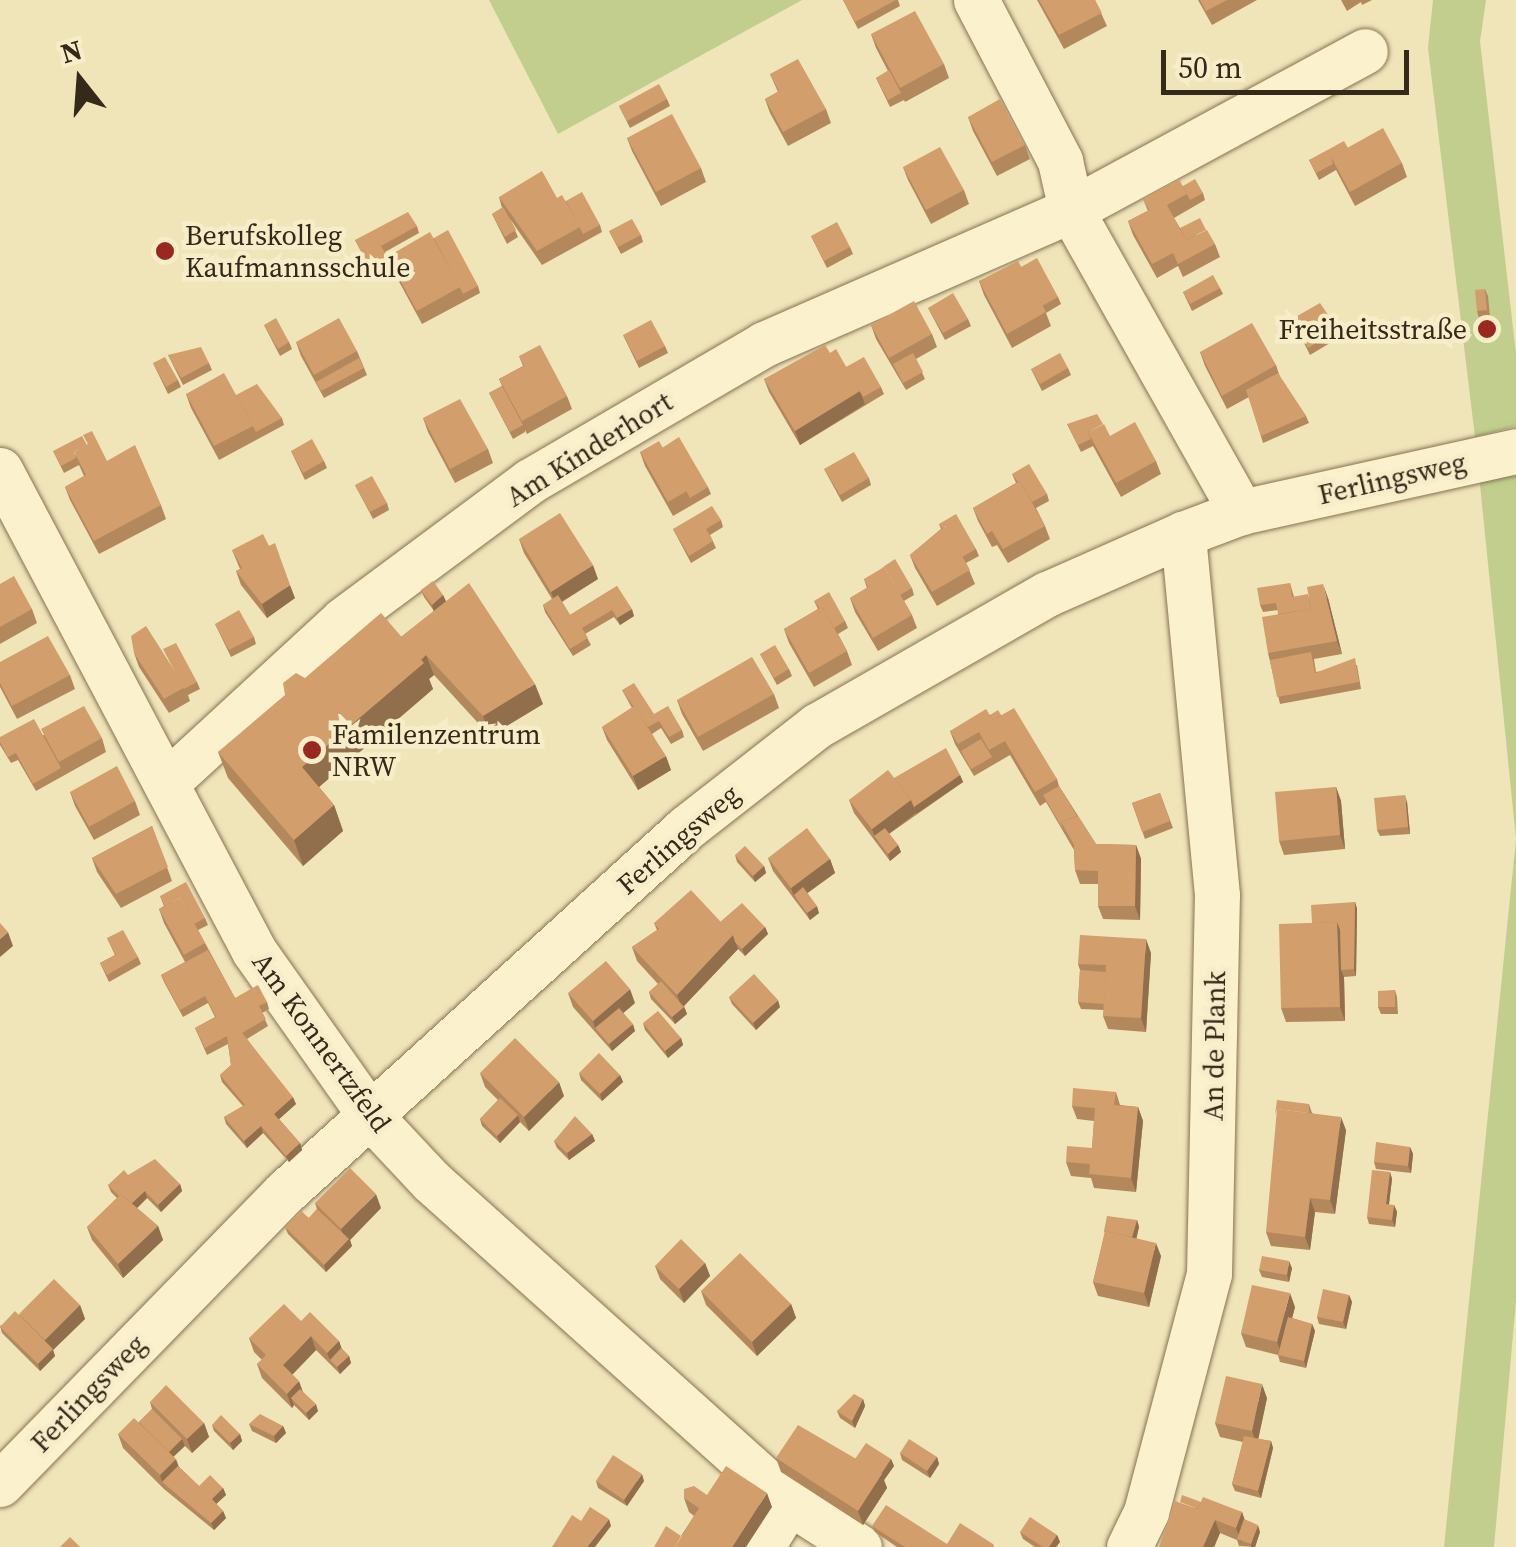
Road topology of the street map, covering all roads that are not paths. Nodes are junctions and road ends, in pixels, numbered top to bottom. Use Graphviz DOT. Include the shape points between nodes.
graph roads {
  1 [pos="976,0"];
  2 [pos="1364,50"];
  3 [pos="1072,210"];
  4 [pos="1516,451"];
  5 [pos="0,470"];
  6 [pos="1241,512"];
  7 [pos="1183,534"];
  8 [pos="166,783"];
  9 [pos="372,1118"];
  10 [pos="0,1484"];
  11 [pos="789,1502"];
  12 [pos="760,1547"];
  13 [pos="859,1547"];
  14 [pos="1129,1547"];
  1 -- 3 [label="street" via="1060,161"];
  2 -- 3 [label="street, Am Kinderhort"];
  3 -- 6 [label="street"];
  3 -- 8 [label="street, Am Kinderhort" via="764,344 530,480 343,620"];
  4 -- 6 [label="street, Ferlingsweg"];
  5 -- 8 [label="street, Am Konnertzfeld"];
  6 -- 7 [label="street, Ferlingsweg"];
  7 -- 9 [label="street, Ferlingsweg" via="1047,594 818,725 686,828"];
  7 -- 14 [label="street, An de Plank" via="1217,895 1209,1274 1146,1512"];
  8 -- 9 [label="street, Am Konnertzfeld" via="254,951"];
  9 -- 10 [label="street, Ferlingsweg" via="285,1192"];
  9 -- 11 [label="street, Am Konnertzfeld" via="431,1181"];
  11 -- 12 [label="street"];
  11 -- 13 [label="street, Am Konnertzfeld"];
}
